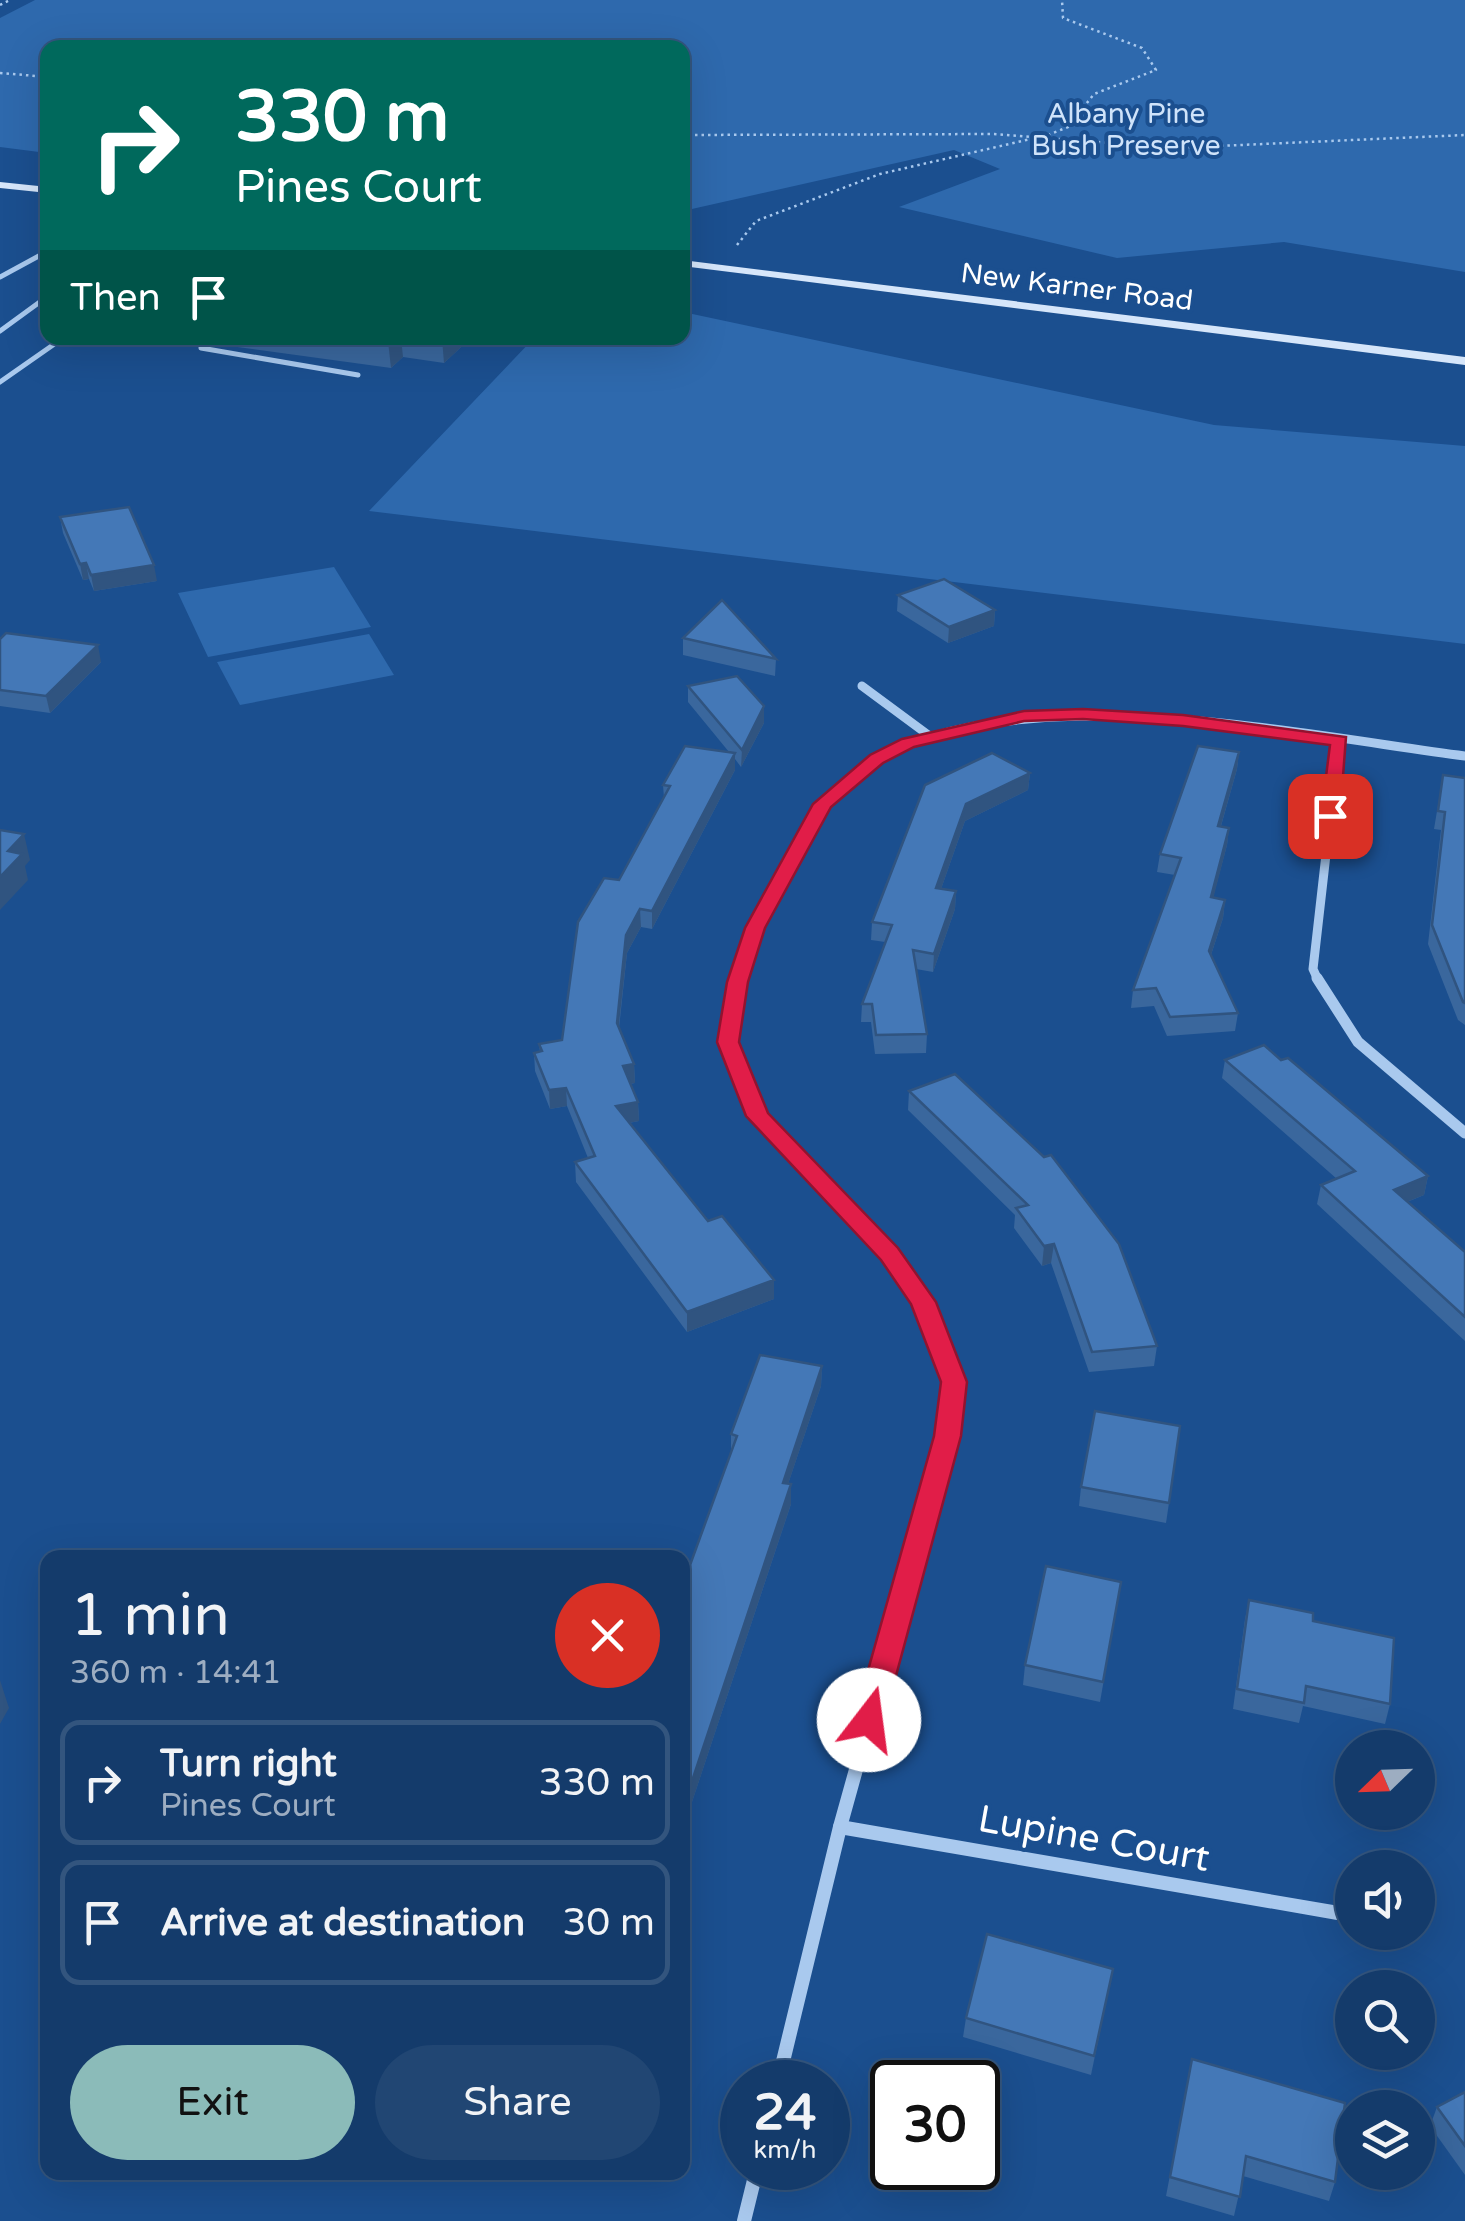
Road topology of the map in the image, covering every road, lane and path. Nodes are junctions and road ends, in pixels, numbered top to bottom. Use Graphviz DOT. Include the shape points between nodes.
graph roads {
  1 [pos="10,0"];
  2 [pos="1062,0"];
  3 [pos="0,6"];
  4 [pos="0,74"];
  5 [pos="40,76"];
  6 [pos="690,135"];
  7 [pos="1465,135"];
  8 [pos="1045,136"];
  9 [pos="0,185"];
  10 [pos="40,189"];
  11 [pos="40,255"];
  12 [pos="690,264"];
  13 [pos="720,267"];
  14 [pos="0,277"];
  15 [pos="40,302"];
  16 [pos="0,331"];
  17 [pos="53,345"];
  18 [pos="201,345"];
  19 [pos="1465,360"];
  20 [pos="358,375"];
  21 [pos="0,382"];
  22 [pos="862,686"];
  23 [pos="932,737"];
  24 [pos="1340,740"];
  25 [pos="1465,756"];
  26 [pos="1465,1133"];
  27 [pos="840,1827"];
  28 [pos="1335,1912"];
  29 [pos="783,2060"];
  30 [pos="752,2190"];
  31 [pos="744,2221"];
  1 -- 3 [label="path"];
  2 -- 8 [label="path" via="1063,18 1142,48 1156,70 1094,94 1068,126"];
  4 -- 5 [label="path"];
  6 -- 8 [label="path"];
  7 -- 8 [label="path" via="1173,148"];
  8 -- 13 [label="path" via="880,174 756,221"];
  9 -- 10 [label="main road"];
  11 -- 14 [label="lane"];
  12 -- 13 [label="main road, New Karner Road"];
  13 -- 19 [label="main road, New Karner Road"];
  15 -- 16 [label="lane"];
  17 -- 21 [label="lane"];
  18 -- 20 [label="lane" via="229,356"];
  22 -- 23 [label="street"];
  23 -- 24 [label="street" via="1024,716 1083,714"];
  23 -- 27 [label="street" via="876,759 823,804 755,928 728,1042 757,1116 890,1254 923,1302 954,1382 948,1436"];
  24 -- 25 [label="street"];
  24 -- 26 [label="street" via="1313,968 1346,1032"];
  27 -- 28 [label="street, Lupine Court"];
  27 -- 29 [label="street"];
  30 -- 31 [label="street"];
}
